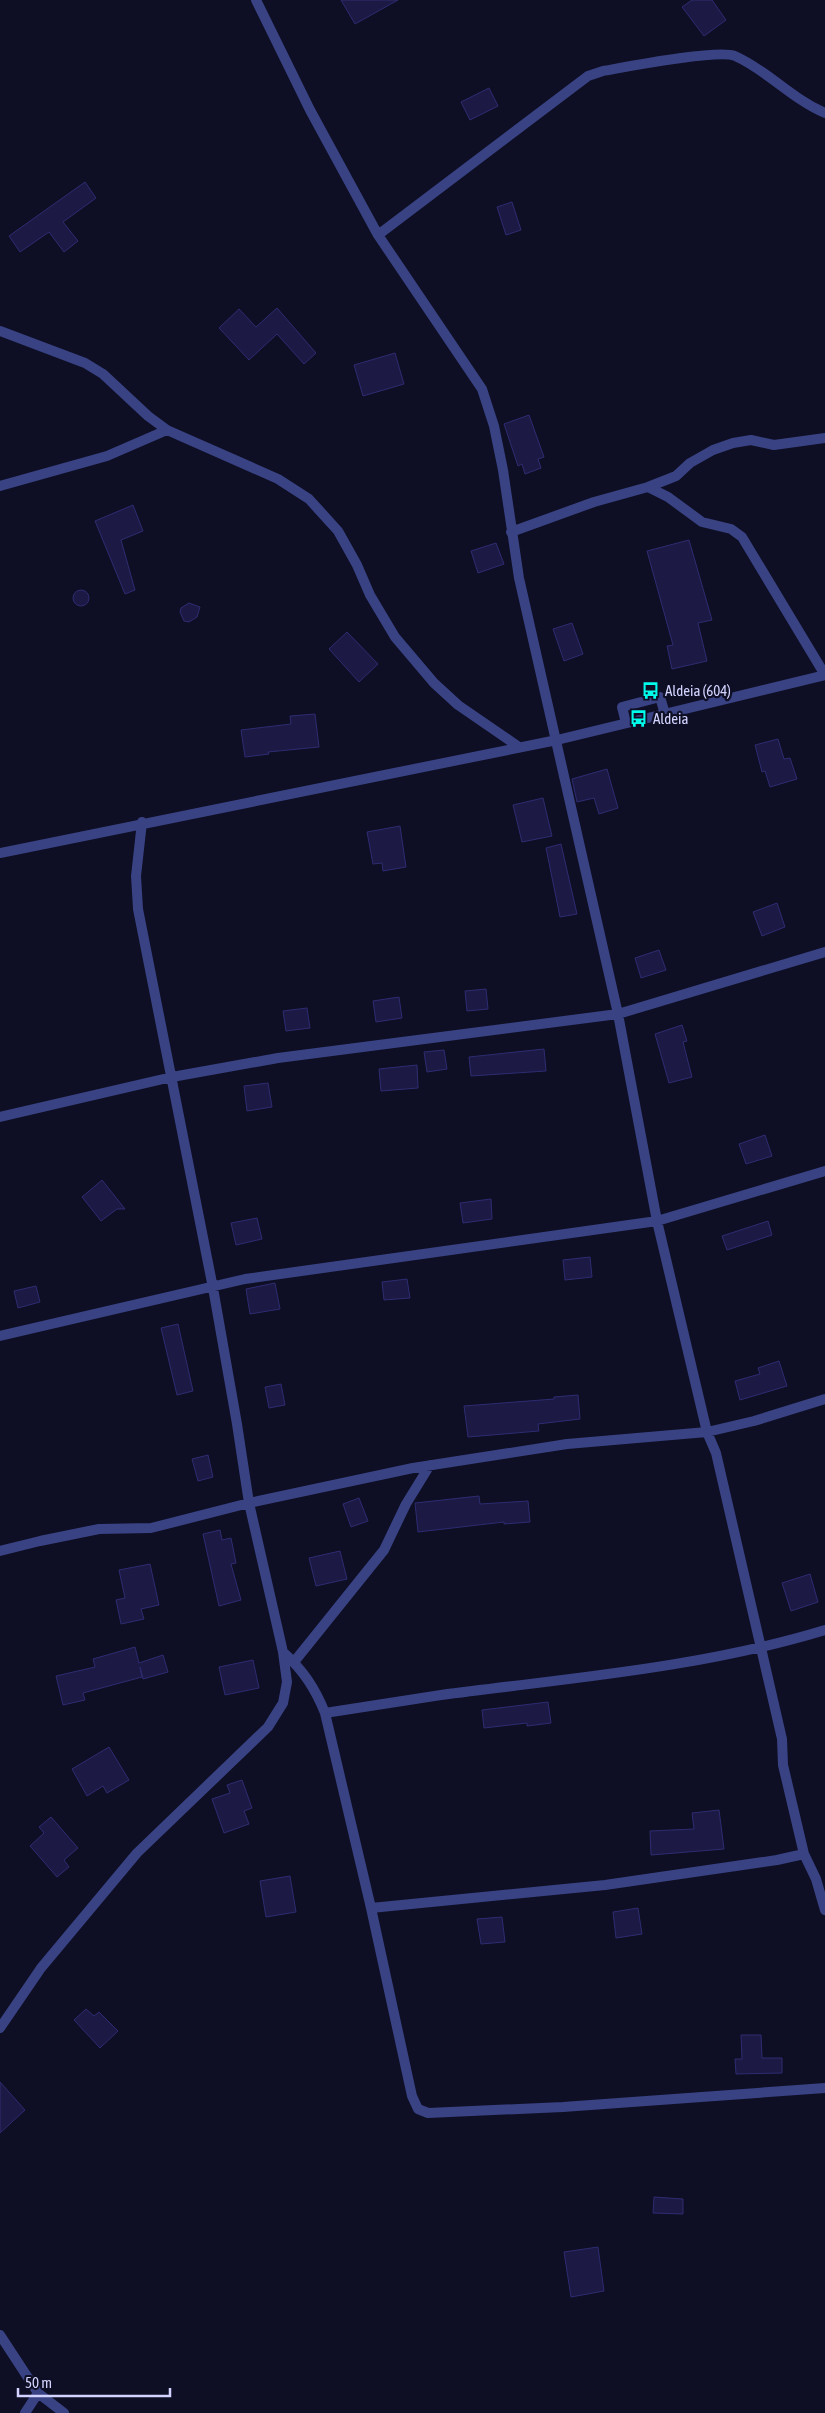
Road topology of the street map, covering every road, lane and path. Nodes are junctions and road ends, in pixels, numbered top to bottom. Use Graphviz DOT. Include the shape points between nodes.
graph roads {
  1 [pos="256,0"];
  2 [pos="825,113"];
  3 [pos="378,235"];
  4 [pos="0,331"];
  5 [pos="167,430"];
  6 [pos="825,438"];
  7 [pos="0,486"];
  8 [pos="648,487"];
  9 [pos="511,532"];
  10 [pos="825,675"];
  11 [pos="665,714"];
  12 [pos="626,723"];
  13 [pos="557,740"];
  14 [pos="519,747"];
  15 [pos="142,822"];
  16 [pos="0,853"];
  17 [pos="825,952"];
  18 [pos="618,1014"];
  19 [pos="172,1077"];
  20 [pos="0,1117"];
  21 [pos="825,1172"];
  22 [pos="657,1221"];
  23 [pos="213,1288"];
  24 [pos="0,1336"];
  25 [pos="825,1399"];
  26 [pos="707,1432"];
  27 [pos="430,1465"];
  28 [pos="248,1503"];
  29 [pos="0,1551"];
  30 [pos="825,1630"];
  31 [pos="762,1648"];
  32 [pos="283,1652"];
  33 [pos="294,1662"];
  34 [pos="325,1713"];
  35 [pos="804,1854"];
  36 [pos="371,1908"];
  37 [pos="825,1910"];
  38 [pos="0,2028"];
  39 [pos="825,2088"];
  40 [pos="0,2334"];
  41 [pos="38,2393"];
  42 [pos="25,2413"];
  43 [pos="64,2413"];
  1 -- 3 [label="street" via="310,110"];
  2 -- 3 [label="street" via="733,55 713,54 602,71 588,76"];
  3 -- 9 [label="street" via="482,389 503,470"];
  4 -- 5 [label="street" via="85,363 103,374"];
  5 -- 7 [label="street" via="107,456"];
  5 -- 14 [label="street" via="278,479 309,499 338,531 370,595 396,636 434,683 458,705"];
  6 -- 8 [label="street" via="774,445 751,440 733,443 690,463 676,476"];
  8 -- 9 [label="street" via="594,502"];
  8 -- 10 [label="street" via="702,522 731,529 742,537"];
  9 -- 13 [label="street"];
  10 -- 11 [label="street"];
  11 -- 12 [label="street"];
  11 -- 12 [label="street" via="660,697 622,707"];
  12 -- 13 [label="street"];
  13 -- 14 [label="street"];
  13 -- 18 [label="street"];
  14 -- 15 [label="street"];
  15 -- 16 [label="street"];
  15 -- 19 [label="street" via="136,876 138,909"];
  17 -- 18 [label="street"];
  18 -- 19 [label="street" via="278,1058"];
  18 -- 22 [label="street"];
  19 -- 20 [label="street"];
  19 -- 23 [label="street"];
  21 -- 22 [label="street"];
  22 -- 23 [label="street" via="254,1278"];
  22 -- 26 [label="street"];
  23 -- 24 [label="street"];
  23 -- 28 [label="street"];
  25 -- 26 [label="street"];
  26 -- 27 [label="street" via="567,1444"];
  26 -- 31 [label="street" via="716,1453"];
  27 -- 28 [label="street"];
  27 -- 33 [label="street" via="406,1504 384,1550"];
  28 -- 29 [label="street" via="151,1528 99,1529"];
  28 -- 32 [label="street"];
  30 -- 31 [label="street"];
  31 -- 34 [label="street" via="576,1679"];
  31 -- 35 [label="street" via="782,1739 790,1802"];
  32 -- 33 [label="street"];
  32 -- 38 [label="street" via="287,1682 283,1702 268,1727 137,1853 41,1968"];
  33 -- 34 [label="street" via="317,1694"];
  34 -- 36 [label="street"];
  35 -- 36 [label="street" via="605,1885"];
  35 -- 37 [label="street"];
  36 -- 39 [label="street" via="412,2096 418,2109 428,2112 563,2107"];
  40 -- 41 [label="street"];
  41 -- 42 [label="street"];
  41 -- 43 [label="street"];
}
